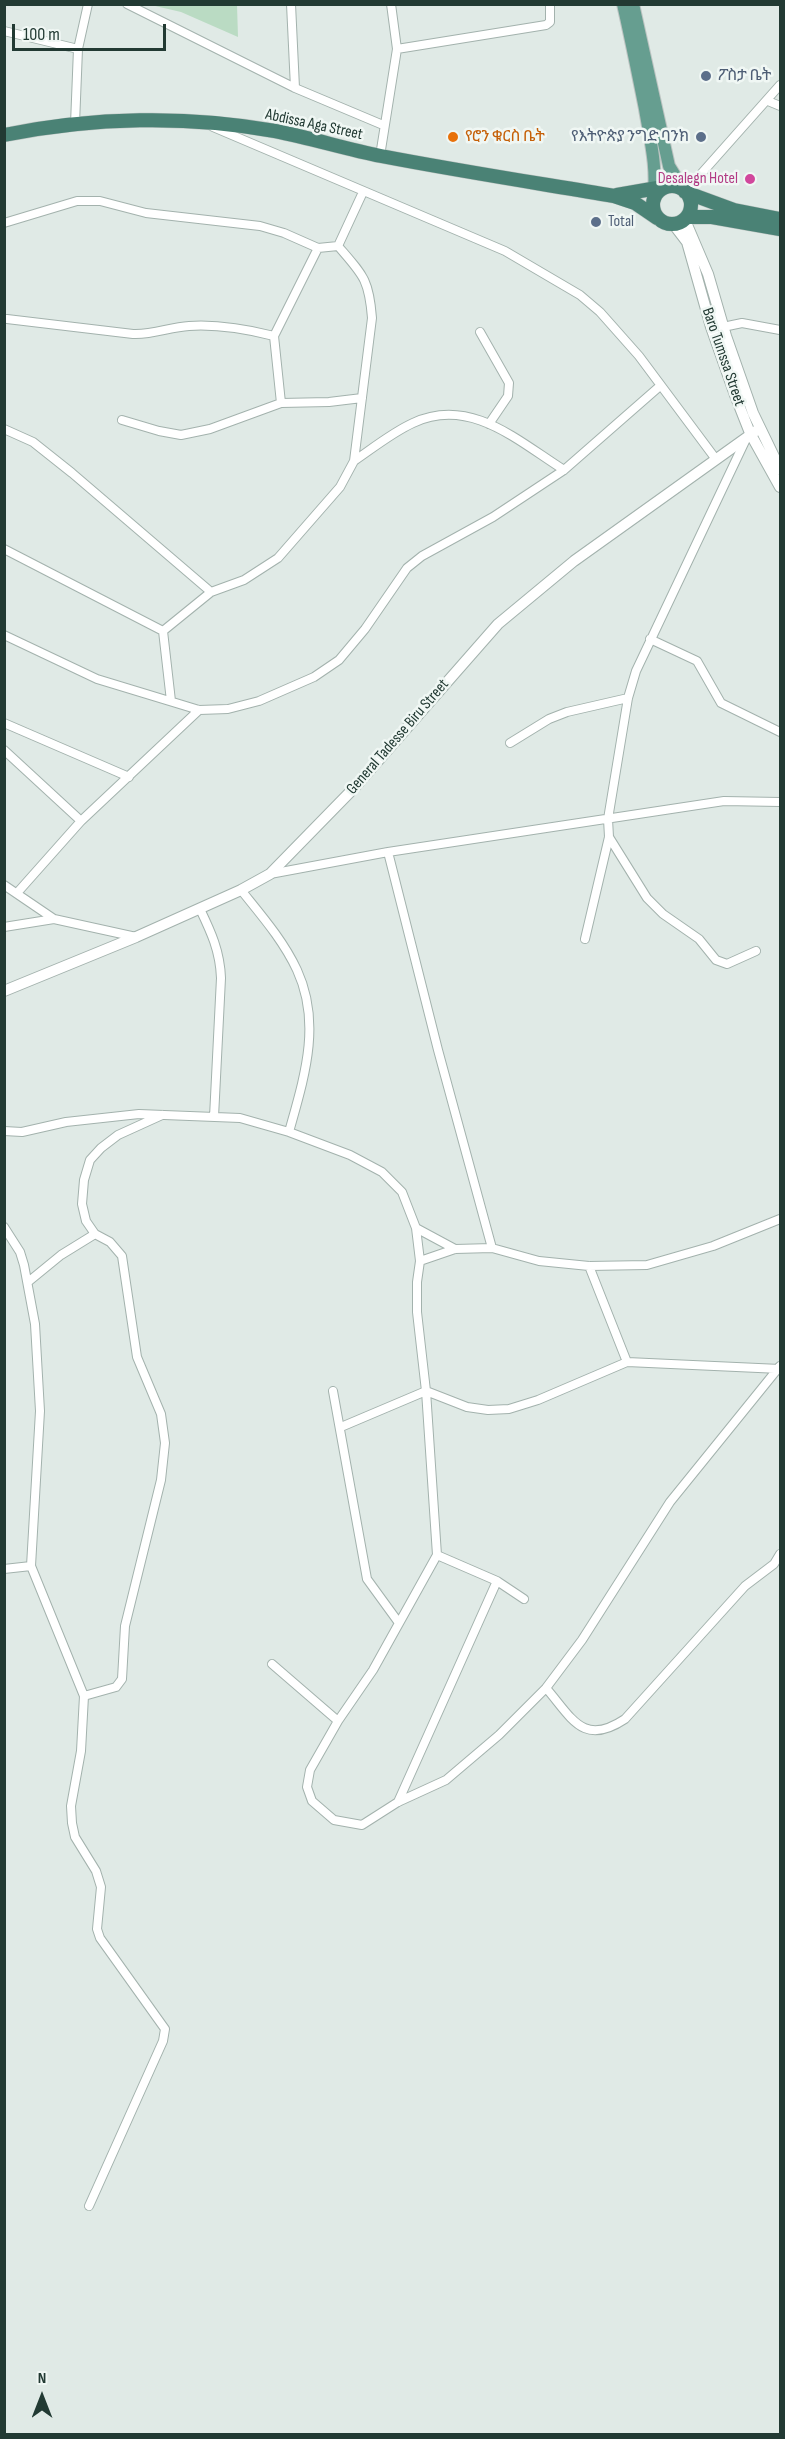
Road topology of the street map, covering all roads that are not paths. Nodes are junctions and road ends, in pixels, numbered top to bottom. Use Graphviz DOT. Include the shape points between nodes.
graph roads {
  1 [pos="88,4"];
  2 [pos="126,4"];
  3 [pos="291,4"];
  4 [pos="391,4"];
  5 [pos="550,4"];
  6 [pos="623,4"];
  7 [pos="633,4"];
  8 [pos="4,31"];
  9 [pos="397,49"];
  10 [pos="78,50"];
  11 [pos="640,60"];
  12 [pos="780,86"];
  13 [pos="295,88"];
  14 [pos="768,101"];
  15 [pos="780,106"];
  16 [pos="650,109"];
  17 [pos="201,122"];
  18 [pos="75,124"];
  19 [pos="383,125"];
  20 [pos="4,135"];
  21 [pos="380,156"];
  22 [pos="363,192"];
  23 [pos="658,192"];
  24 [pos="685,192"];
  25 [pos="614,196"];
  26 [pos="657,218"];
  27 [pos="780,219"];
  28 [pos="682,220"];
  29 [pos="4,223"];
  30 [pos="780,229"];
  31 [pos="338,246"];
  32 [pos="318,248"];
  33 [pos="7,319"];
  34 [pos="723,327"];
  35 [pos="780,330"];
  36 [pos="480,332"];
  37 [pos="274,336"];
  38 [pos="660,386"];
  39 [pos="362,398"];
  40 [pos="280,403"];
  41 [pos="123,420"];
  42 [pos="489,424"];
  43 [pos="4,429"];
  44 [pos="752,432"];
  45 [pos="715,458"];
  46 [pos="354,461"];
  47 [pos="780,469"];
  48 [pos="564,470"];
  49 [pos="780,487"];
  50 [pos="4,549"];
  51 [pos="211,592"];
  52 [pos="164,631"];
  53 [pos="4,635"];
  54 [pos="650,639"];
  55 [pos="628,698"];
  56 [pos="171,701"];
  57 [pos="199,710"];
  58 [pos="4,723"];
  59 [pos="780,732"];
  60 [pos="510,742"];
  61 [pos="4,750"];
  62 [pos="129,777"];
  63 [pos="780,802"];
  64 [pos="608,819"];
  65 [pos="81,821"];
  66 [pos="609,837"];
  67 [pos="388,852"];
  68 [pos="270,874"];
  69 [pos="4,885"];
  70 [pos="241,890"];
  71 [pos="17,893"];
  72 [pos="200,909"];
  73 [pos="54,919"];
  74 [pos="4,927"];
  75 [pos="136,937"];
  76 [pos="585,939"];
  77 [pos="756,951"];
  78 [pos="4,991"];
  79 [pos="162,1115"];
  80 [pos="214,1117"];
  81 [pos="4,1131"];
  82 [pos="289,1132"];
  83 [pos="780,1219"];
  84 [pos="4,1227"];
  85 [pos="416,1228"];
  86 [pos="95,1234"];
  87 [pos="492,1248"];
  88 [pos="455,1249"];
  89 [pos="420,1261"];
  90 [pos="589,1266"];
  91 [pos="28,1282"];
  92 [pos="627,1362"];
  93 [pos="780,1368"];
  94 [pos="333,1391"];
  95 [pos="426,1391"];
  96 [pos="341,1427"];
  97 [pos="780,1554"];
  98 [pos="437,1555"];
  99 [pos="31,1566"];
  100 [pos="4,1569"];
  101 [pos="497,1581"];
  102 [pos="524,1599"];
  103 [pos="399,1623"];
  104 [pos="272,1664"];
  105 [pos="546,1688"];
  106 [pos="84,1696"];
  107 [pos="338,1721"];
  108 [pos="398,1802"];
  109 [pos="89,2206"];
  1 -- 10 [label="street"];
  2 -- 13 [label="street"];
  3 -- 13 [label="street"];
  4 -- 9 [label="street"];
  5 -- 9 [label="street" via="550,22 540,27"];
  6 -- 11 [label="main road"];
  7 -- 11 [label="main road"];
  8 -- 10 [label="street"];
  9 -- 19 [label="street"];
  10 -- 18 [label="street"];
  11 -- 16 [label="main road"];
  12 -- 14 [label="street"];
  13 -- 19 [label="street"];
  14 -- 15 [label="street"];
  14 -- 24 [label="street"];
  16 -- 23 [label="main road"];
  16 -- 24 [label="main road" via="669,166"];
  17 -- 18 [label="highway, Abdissa Aga Street"];
  17 -- 21 [label="highway, Abdissa Aga Street" via="275,131"];
  17 -- 22 [label="street"];
  18 -- 20 [label="highway, Abdissa Aga Street"];
  19 -- 21 [label="street"];
  21 -- 25 [label="highway, Abdissa Aga Street"];
  22 -- 31 [label="street"];
  22 -- 38 [label="street" via="505,250 561,282 607,320"];
  23 -- 24 [label="highway" via="676,186"];
  23 -- 25 [label="highway"];
  23 -- 26 [label="highway" via="653,213"];
  24 -- 27 [label="highway" via="734,210"];
  24 -- 28 [label="highway" via="691,204"];
  25 -- 26 [label="highway" via="636,203"];
  26 -- 28 [label="highway" via="668,225"];
  28 -- 30 [label="highway" via="712,217"];
  28 -- 34 [label="street, Baro Tumssa Street" via="708,274"];
  28 -- 44 [label="street, Baro Tumssa Street" via="711,327"];
  29 -- 32 [label="street" via="77,201 100,201 146,213 260,226"];
  31 -- 32 [label="street"];
  31 -- 39 [label="street" via="367,282 370,298 372,318"];
  32 -- 37 [label="street"];
  33 -- 37 [label="street" via="148,335 187,326 217,326"];
  34 -- 35 [label="street" via="742,323"];
  34 -- 44 [label="street, Baro Tumssa Street"];
  36 -- 42 [label="street" via="509,383 508,396"];
  37 -- 40 [label="street"];
  38 -- 45 [label="street"];
  38 -- 48 [label="street"];
  39 -- 40 [label="street"];
  39 -- 46 [label="street"];
  40 -- 41 [label="street" via="210,429 181,435"];
  42 -- 46 [label="street" via="461,414 430,416 412,423"];
  42 -- 48 [label="street"];
  43 -- 51 [label="street" via="33,442"];
  44 -- 45 [label="street, General Tadesse Biru Street"];
  44 -- 47 [label="street, Baro Tumssa Street"];
  44 -- 49 [label="street, Baro Tumssa Street"];
  44 -- 54 [label="street"];
  45 -- 68 [label="street, General Tadesse Biru Street" via="574,561 498,624 355,787"];
  46 -- 51 [label="street" via="334,496 278,558 244,580"];
  48 -- 57 [label="street" via="494,517 415,562 396,582 353,645 328,668 259,701 228,709"];
  50 -- 52 [label="street"];
  51 -- 52 [label="street"];
  52 -- 56 [label="street"];
  53 -- 56 [label="street" via="97,679"];
  54 -- 55 [label="street"];
  54 -- 59 [label="street" via="697,661 722,703"];
  55 -- 60 [label="street" via="567,712"];
  55 -- 64 [label="street"];
  56 -- 57 [label="street"];
  57 -- 62 [label="street"];
  58 -- 62 [label="street"];
  61 -- 65 [label="street"];
  62 -- 65 [label="street"];
  63 -- 64 [label="street" via="724,801"];
  64 -- 66 [label="street"];
  64 -- 67 [label="street"];
  65 -- 71 [label="street"];
  66 -- 76 [label="street"];
  66 -- 77 [label="street" via="647,898 699,939 716,960 727,964"];
  67 -- 68 [label="street"];
  67 -- 87 [label="street"];
  68 -- 70 [label="street, General Tadesse Biru Street"];
  69 -- 71 [label="street"];
  70 -- 72 [label="street, General Tadesse Biru Street"];
  70 -- 82 [label="street" via="290,956 309,1009 308,1062"];
  71 -- 73 [label="street"];
  72 -- 75 [label="street, General Tadesse Biru Street"];
  72 -- 80 [label="street" via="220,959"];
  73 -- 74 [label="street"];
  73 -- 75 [label="street"];
  75 -- 78 [label="street, General Tadesse Biru Street"];
  79 -- 80 [label="street"];
  79 -- 81 [label="street" via="139,1114 66,1122 22,1132"];
  79 -- 86 [label="street" via="118,1135 90,1161 82,1204 86,1221"];
  80 -- 82 [label="street" via="258,1122"];
  82 -- 85 [label="street" via="351,1155 382,1173 402,1192"];
  83 -- 90 [label="street" via="666,1261"];
  84 -- 91 [label="street" via="20,1252"];
  85 -- 88 [label="street"];
  85 -- 89 [label="street"];
  86 -- 91 [label="street"];
  86 -- 106 [label="street" via="110,1242 122,1256 137,1357 160,1414 165,1443 161,1480 125,1626 122,1679 116,1687"];
  87 -- 88 [label="street"];
  87 -- 90 [label="street" via="539,1261"];
  88 -- 89 [label="street"];
  89 -- 95 [label="street" via="416,1297"];
  90 -- 92 [label="street"];
  91 -- 99 [label="street" via="40,1384"];
  92 -- 93 [label="street"];
  92 -- 95 [label="street" via="509,1409 467,1407"];
  93 -- 105 [label="street" via="670,1502 582,1640"];
  94 -- 96 [label="street"];
  95 -- 96 [label="street"];
  95 -- 98 [label="street"];
  96 -- 103 [label="street" via="367,1579"];
  97 -- 105 [label="street" via="774,1564 745,1586 625,1719 610,1729 594,1732 579,1726"];
  98 -- 101 [label="street"];
  98 -- 103 [label="street"];
  99 -- 100 [label="street"];
  99 -- 106 [label="street"];
  101 -- 102 [label="street"];
  101 -- 108 [label="street"];
  103 -- 107 [label="street"];
  104 -- 107 [label="street"];
  105 -- 108 [label="street" via="446,1780"];
  106 -- 109 [label="street" via="78,1775 71,1806 75,1837 101,1887 97,1929 165,2029"];
  107 -- 108 [label="street" via="310,1770 307,1787 312,1801 334,1820 362,1825"];
}
